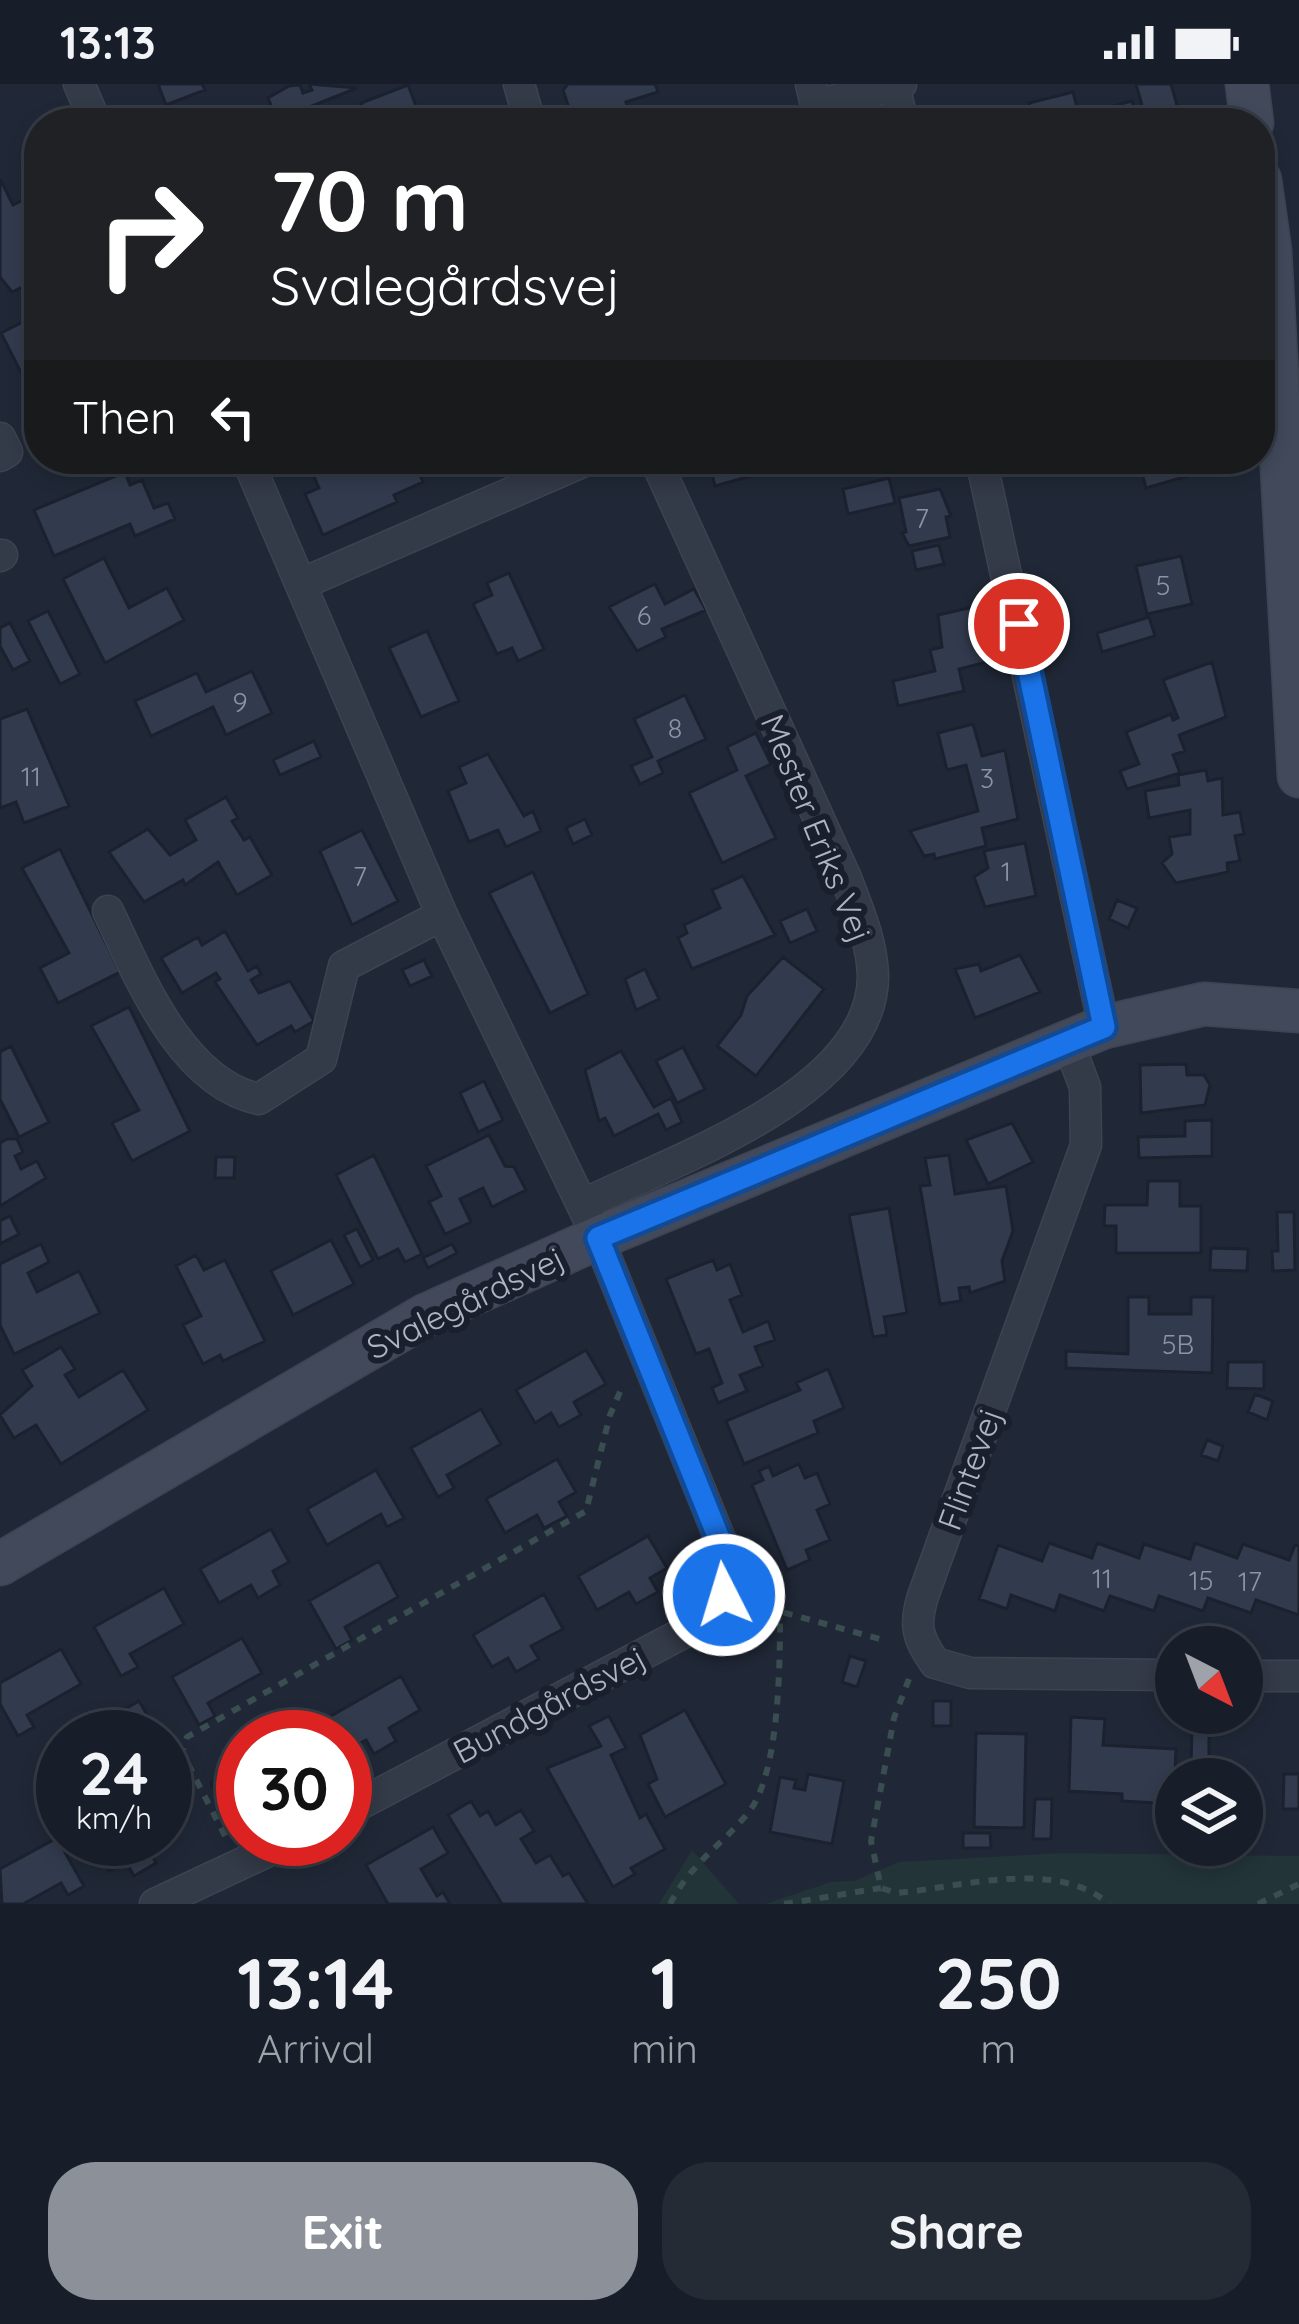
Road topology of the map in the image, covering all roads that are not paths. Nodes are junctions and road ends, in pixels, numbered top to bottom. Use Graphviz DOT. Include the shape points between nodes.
graph roads {
  1 [pos="897,85"];
  2 [pos="814,94"];
  3 [pos="1284,251"];
  4 [pos="0,438"];
  5 [pos="0,456"];
  6 [pos="253,474"];
  7 [pos="554,474"];
  8 [pos="662,474"];
  9 [pos="984,474"];
  10 [pos="301,584"];
  11 [pos="1299,776"];
  12 [pos="108,911"];
  13 [pos="442,915"];
  14 [pos="1299,1011"];
  15 [pos="1086,1035"];
  16 [pos="590,1221"];
  17 [pos="0,1564"];
  18 [pos="1155,1675"];
  19 [pos="1263,1676"];
  20 [pos="1299,1676"];
  21 [pos="372,1798"];
  22 [pos="243,1866"];
  23 [pos="155,1904"];
  1 -- 2 [label="street"];
  3 -- 11 [label="street"];
  4 -- 5 [label="street" via="7,452"];
  6 -- 10 [label="street"];
  7 -- 10 [label="street"];
  8 -- 16 [label="street, Mester Eriks Vej" via="846,878 866,929 873,978 862,1025 814,1081"];
  9 -- 15 [label="street, Flintevej"];
  10 -- 13 [label="street"];
  12 -- 13 [label="street" via="161,1020 231,1094 259,1100 321,1059 344,966"];
  13 -- 16 [label="street"];
  14 -- 15 [label="street, Svalegårdsvej" via="1204,1004"];
  15 -- 16 [label="street, Svalegårdsvej"];
  15 -- 18 [label="street, Flintevej" via="1086,1144 912,1647 970,1673"];
  16 -- 17 [label="street, Svalegårdsvej"];
  16 -- 21 [label="street, Bundgårdsvej" via="726,1556 724,1595 683,1633"];
  19 -- 20 [label="street"];
  22 -- 23 [label="street"];
}
